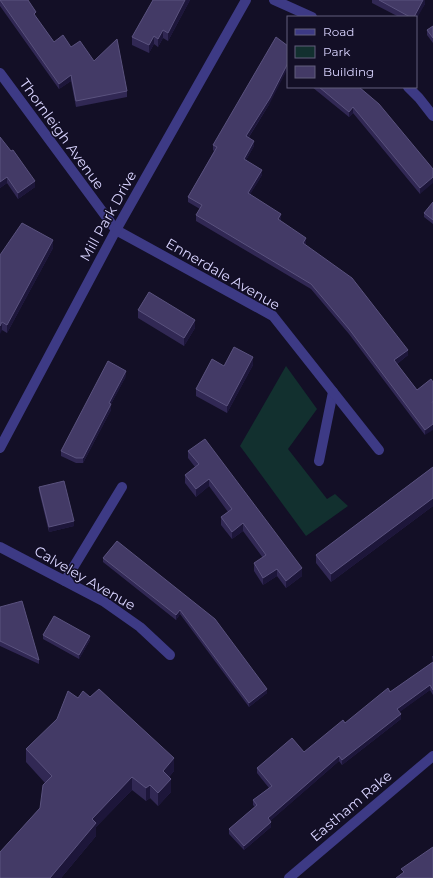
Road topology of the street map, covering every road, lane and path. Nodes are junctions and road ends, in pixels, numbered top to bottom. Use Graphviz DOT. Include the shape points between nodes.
graph roads {
  1 [pos="246,0"];
  2 [pos="274,0"];
  3 [pos="310,16"];
  4 [pos="0,73"];
  5 [pos="409,88"];
  6 [pos="433,116"];
  7 [pos="116,230"];
  8 [pos="333,392"];
  9 [pos="0,448"];
  10 [pos="379,450"];
  11 [pos="319,461"];
  12 [pos="122,487"];
  13 [pos="0,547"];
  14 [pos="65,581"];
  15 [pos="170,655"];
  16 [pos="433,756"];
  17 [pos="288,878"];
  1 -- 7 [label="street, Mill Park Drive"];
  2 -- 3 [label="street"];
  4 -- 7 [label="street, Thornleigh Avenue"];
  5 -- 6 [label="street"];
  7 -- 8 [label="street, Ennerdale Avenue" via="273,316"];
  7 -- 9 [label="street, Mill Park Drive"];
  8 -- 10 [label="street, Ennerdale Avenue"];
  8 -- 11 [label="street"];
  12 -- 14 [label="street"];
  13 -- 14 [label="street, Calveley Avenue"];
  14 -- 15 [label="street, Calveley Avenue" via="140,627"];
  16 -- 17 [label="street, Eastham Rake"];
}
